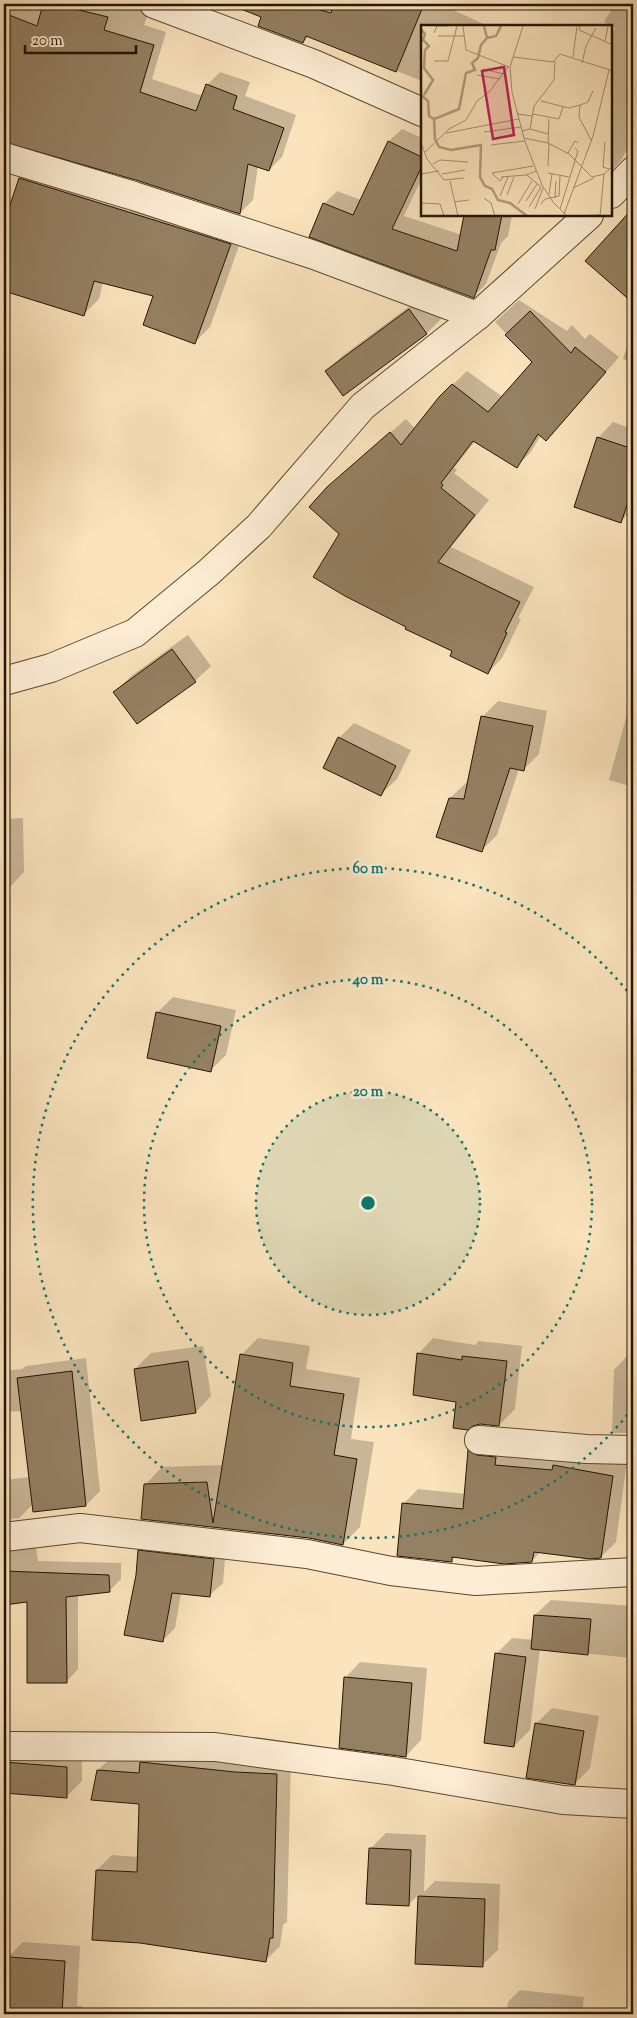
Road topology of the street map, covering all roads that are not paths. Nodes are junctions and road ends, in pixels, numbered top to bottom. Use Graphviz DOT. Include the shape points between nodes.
graph roads {
  1 [pos="154,4"];
  2 [pos="421,112"];
  3 [pos="4,156"];
  4 [pos="633,171"];
  5 [pos="612,193"];
  6 [pos="587,216"];
  7 [pos="478,316"];
  8 [pos="4,681"];
  9 [pos="479,1440"];
  10 [pos="633,1450"];
  11 [pos="4,1537"];
  12 [pos="633,1572"];
  13 [pos="4,1746"];
  14 [pos="633,1804"];
  1 -- 2 [label="street" via="314,64"];
  3 -- 7 [label="street" via="314,255"];
  4 -- 5 [label="street"];
  6 -- 7 [label="street"];
  7 -- 8 [label="street" via="363,406 259,526 135,633 50,668"];
  9 -- 10 [label="street"];
  11 -- 12 [label="street" via="80,1528 306,1554 391,1571 476,1580"];
  13 -- 14 [label="street" via="215,1747 563,1800"];
}
